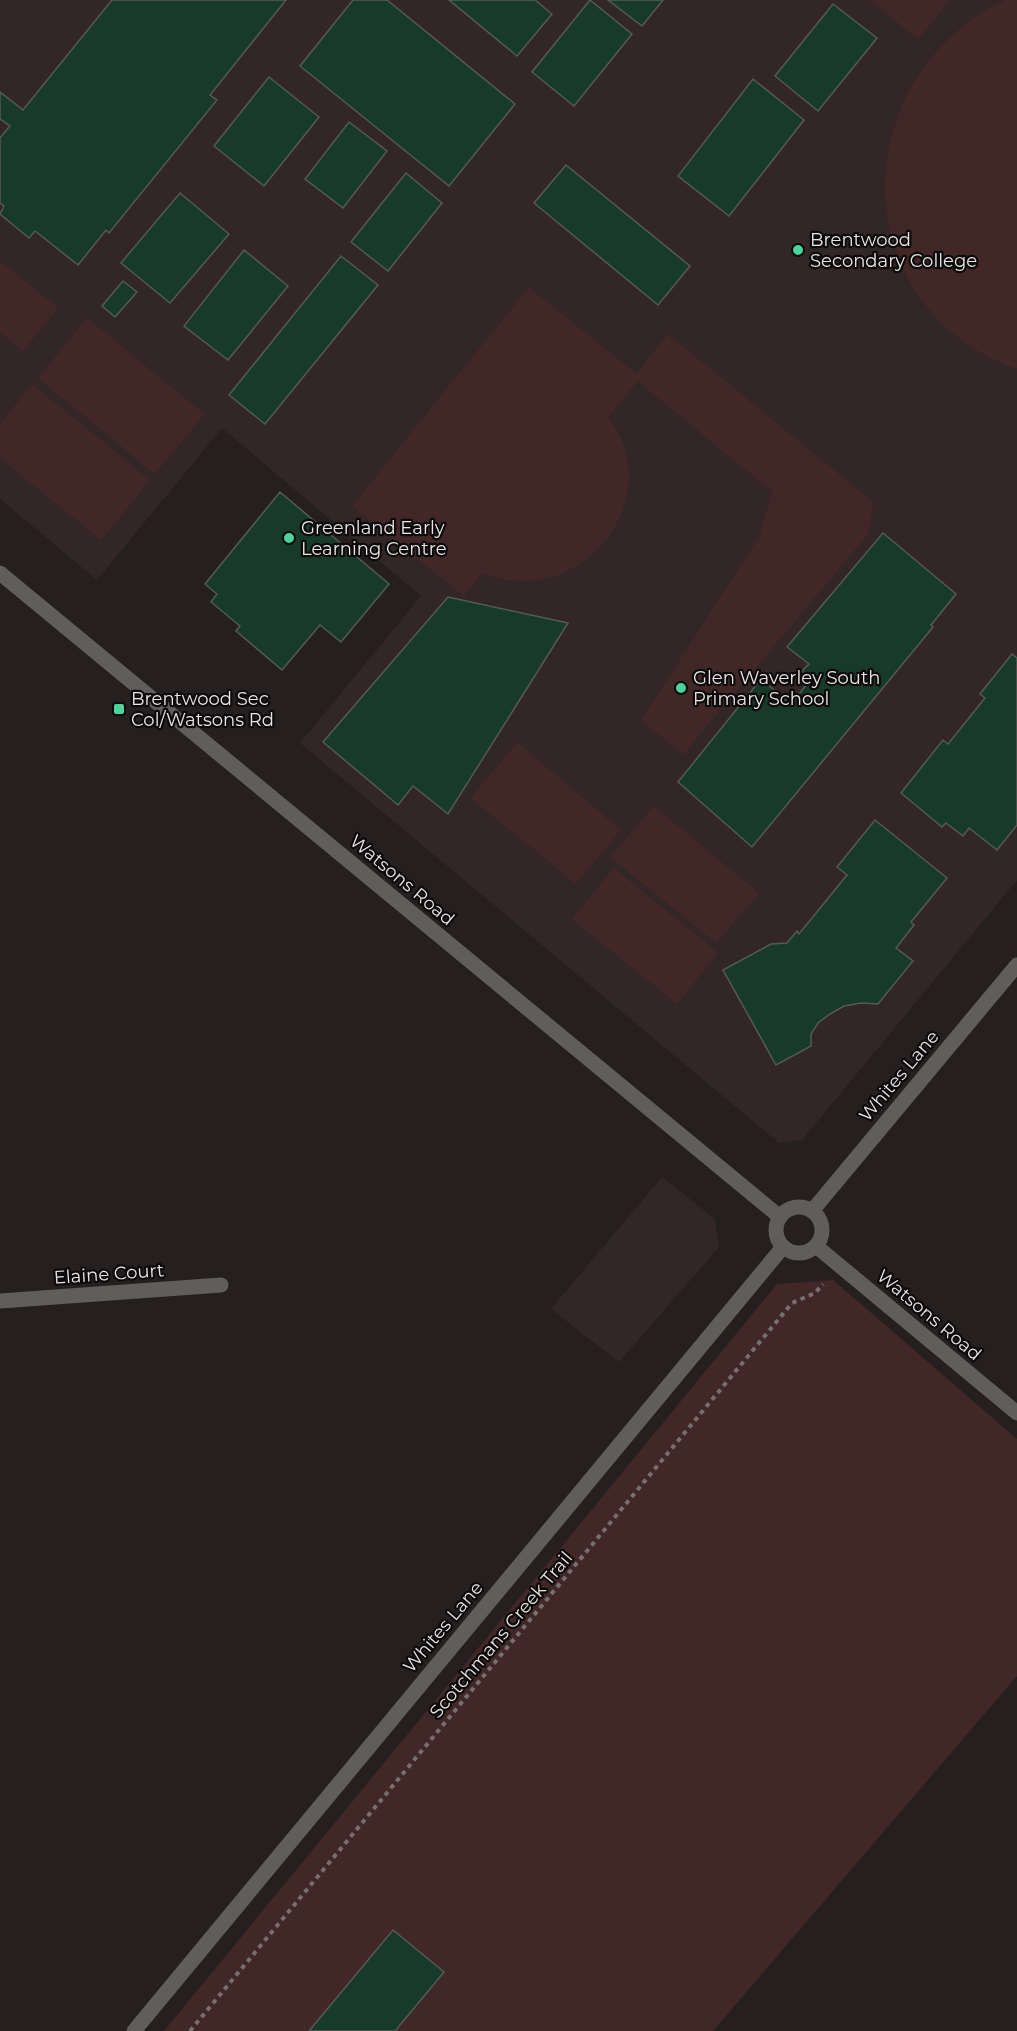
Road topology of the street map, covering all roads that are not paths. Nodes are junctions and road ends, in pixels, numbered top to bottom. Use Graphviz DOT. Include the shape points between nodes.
graph roads {
  1 [pos="0,573"];
  2 [pos="1017,965"];
  3 [pos="812,1211"];
  4 [pos="780,1217"];
  5 [pos="816,1246"];
  6 [pos="783,1248"];
  7 [pos="221,1285"];
  8 [pos="0,1301"];
  9 [pos="1017,1413"];
  10 [pos="134,2031"];
  1 -- 4 [label="street, Watsons Road"];
  2 -- 3 [label="street, Whites Lane"];
  3 -- 4 [label="street" via="793,1208"];
  3 -- 5 [label="street" via="821,1224"];
  4 -- 6 [label="street" via="776,1233"];
  5 -- 6 [label="street" via="801,1253"];
  5 -- 9 [label="street, Watsons Road"];
  6 -- 10 [label="street, Whites Lane"];
  7 -- 8 [label="street, Elaine Court"];
}
